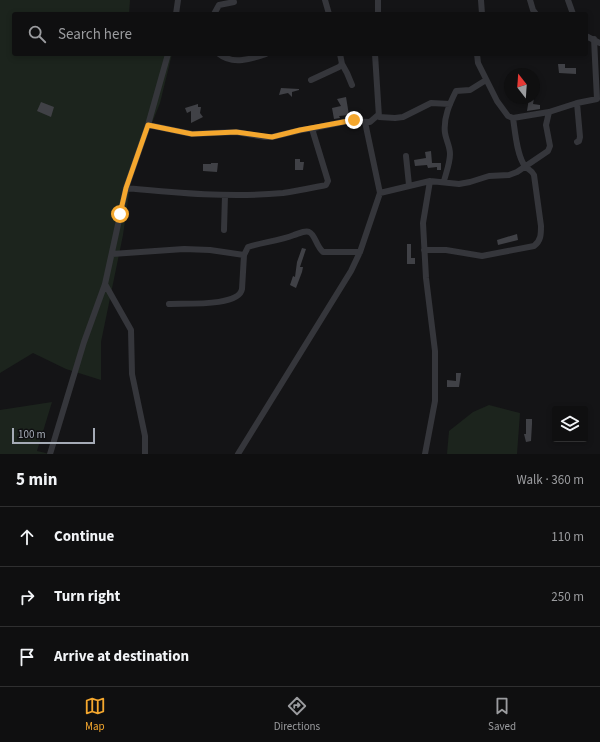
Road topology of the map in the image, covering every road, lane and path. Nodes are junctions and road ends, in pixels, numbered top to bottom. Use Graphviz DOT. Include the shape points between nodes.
graph roads {
  1 [pos="178,0"];
  2 [pos="325,0"];
  3 [pos="378,0"];
  4 [pos="481,0"];
  5 [pos="530,0"];
  6 [pos="568,0"];
  7 [pos="234,2"];
  8 [pos="176,12"];
  9 [pos="215,12"];
  10 [pos="328,12"];
  11 [pos="378,12"];
  12 [pos="482,12"];
  13 [pos="534,12"];
  14 [pos="571,12"];
  15 [pos="597,41"];
  16 [pos="167,56"];
  17 [pos="222,56"];
  18 [pos="260,56"];
  19 [pos="340,56"];
  20 [pos="375,56"];
  21 [pos="477,56"];
  22 [pos="342,64"];
  23 [pos="311,80"];
  24 [pos="486,80"];
  25 [pos="352,85"];
  26 [pos="598,99"];
  27 [pos="577,103"];
  28 [pos="450,104"];
  29 [pos="549,112"];
  30 [pos="378,115"];
  31 [pos="513,118"];
  32 [pos="365,122"];
  33 [pos="148,125"];
  34 [pos="314,128"];
  35 [pos="577,142"];
  36 [pos="406,156"];
  37 [pos="525,166"];
  38 [pos="430,180"];
  39 [pos="444,181"];
  40 [pos="409,185"];
  41 [pos="126,188"];
  42 [pos="380,193"];
  43 [pos="225,195"];
  44 [pos="224,230"];
  45 [pos="424,250"];
  46 [pos="360,252"];
  47 [pos="112,254"];
  48 [pos="244,255"];
  49 [pos="105,284"];
  50 [pos="169,304"];
  51 [pos="50,454"];
  52 [pos="145,454"];
  53 [pos="238,454"];
  54 [pos="425,454"];
  1 -- 8 [label="street"];
  2 -- 10 [label="street"];
  3 -- 11 [label="street"];
  4 -- 12 [label="street"];
  5 -- 13 [label="street"];
  6 -- 14 [label="street"];
  7 -- 9 [label="street" via="220,5"];
  15 -- 26 [label="street"];
  16 -- 33 [label="street"];
  17 -- 18 [label="street" via="233,60 248,60"];
  19 -- 22 [label="street"];
  20 -- 30 [label="street"];
  21 -- 24 [label="street"];
  22 -- 23 [label="street"];
  22 -- 25 [label="street"];
  24 -- 28 [label="street" via="470,90 456,91"];
  24 -- 31 [label="street" via="504,111"];
  26 -- 27 [label="street"];
  27 -- 29 [label="street"];
  27 -- 35 [label="street" via="580,136"];
  28 -- 30 [label="street" via="427,103 404,117"];
  28 -- 39 [label="street" via="445,136 450,156"];
  29 -- 31 [label="street"];
  29 -- 37 [label="street" via="546,125 550,146 548,151"];
  30 -- 32 [label="street"];
  31 -- 37 [label="street"];
  32 -- 34 [label="street" via="348,121"];
  32 -- 42 [label="street"];
  33 -- 34 [label="street" via="192,134 236,132 265,137"];
  33 -- 41 [label="street"];
  34 -- 43 [label="street" via="328,181 326,185 282,193"];
  36 -- 40 [label="street"];
  37 -- 39 [label="street" via="509,175 484,177 459,184"];
  37 -- 45 [label="street" via="532,171 535,181 542,235 538,244 482,256 446,250"];
  38 -- 39 [label="street"];
  38 -- 40 [label="street"];
  38 -- 45 [label="street" via="423,223"];
  40 -- 42 [label="street"];
  41 -- 43 [label="street"];
  41 -- 47 [label="street"];
  42 -- 46 [label="street"];
  43 -- 44 [label="street"];
  45 -- 54 [label="street" via="435,351 435,401"];
  46 -- 48 [label="street" via="323,252 313,235 306,231 248,247"];
  46 -- 53 [label="street"];
  47 -- 48 [label="street" via="184,249"];
  47 -- 49 [label="street"];
  48 -- 50 [label="street" via="242,294 239,296 223,302"];
  49 -- 51 [label="street" via="84,342"];
  49 -- 52 [label="street" via="131,330 132,374 145,436"];
}
